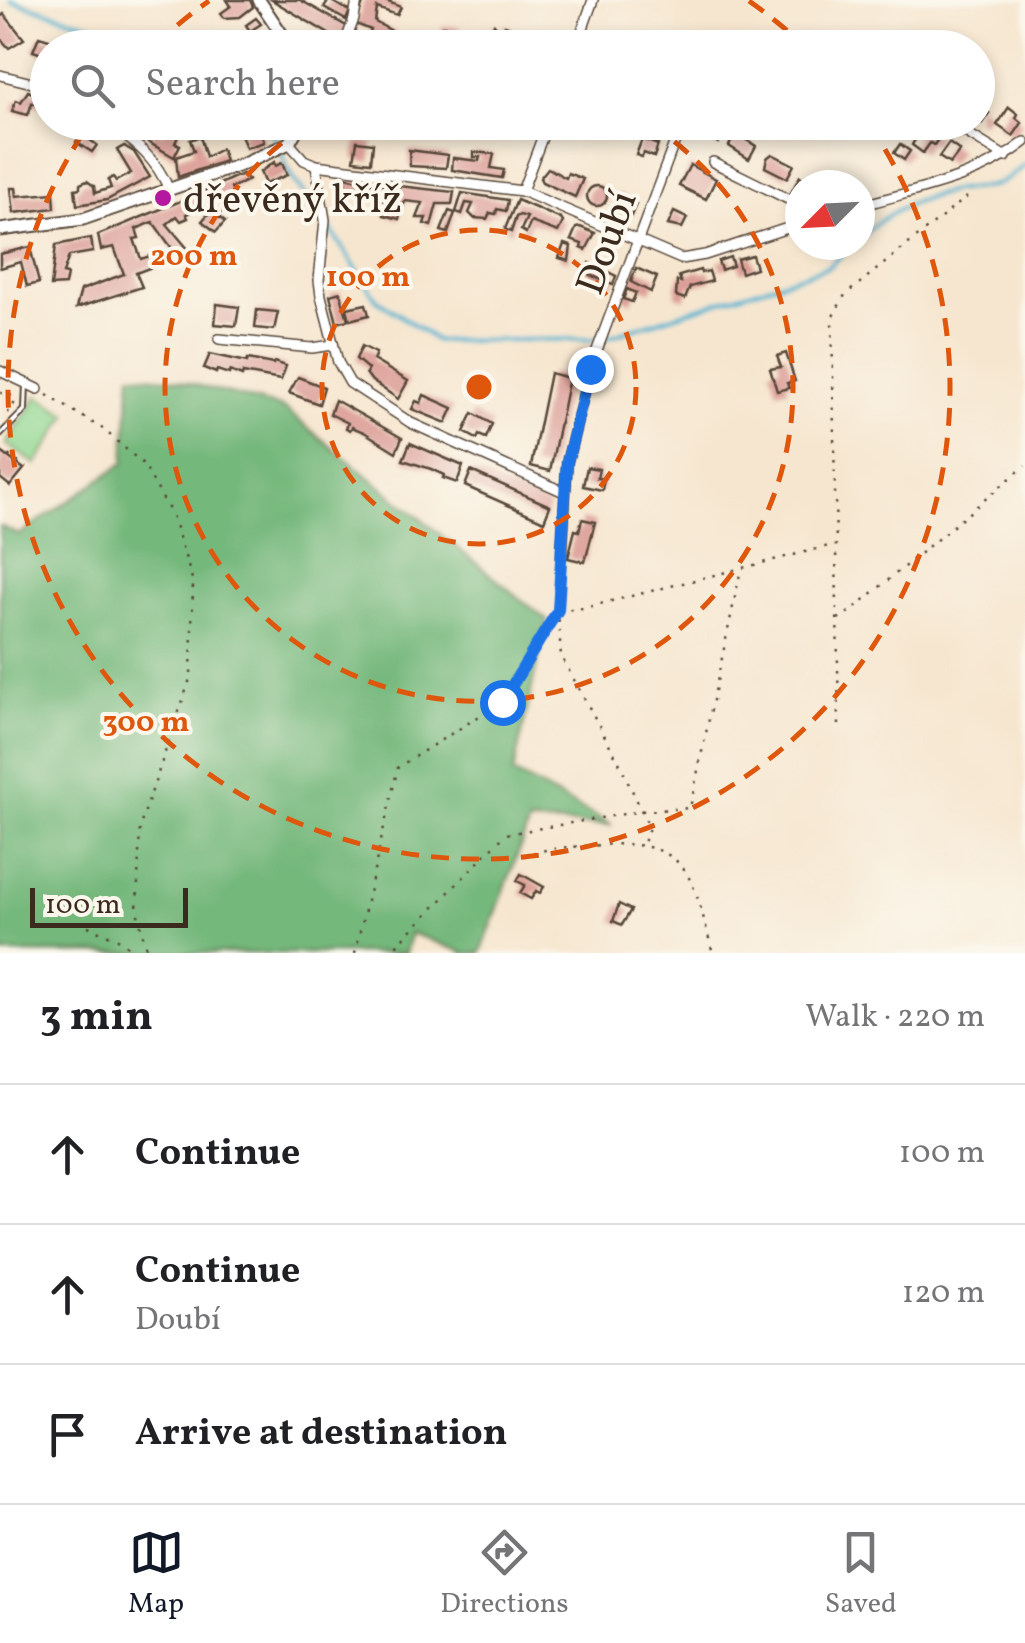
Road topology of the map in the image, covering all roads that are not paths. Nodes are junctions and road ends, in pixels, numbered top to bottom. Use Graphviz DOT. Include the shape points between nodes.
graph roads {
  1 [pos="259,0"];
  2 [pos="357,0"];
  3 [pos="593,0"];
  4 [pos="279,30"];
  5 [pos="350,30"];
  6 [pos="582,30"];
  7 [pos="0,74"];
  8 [pos="30,82"];
  9 [pos="130,140"];
  10 [pos="291,140"];
  11 [pos="541,140"];
  12 [pos="675,140"];
  13 [pos="978,140"];
  14 [pos="1025,142"];
  15 [pos="289,143"];
  16 [pos="1006,157"];
  17 [pos="713,162"];
  18 [pos="316,165"];
  19 [pos="169,190"];
  20 [pos="522,191"];
  21 [pos="785,197"];
  22 [pos="875,202"];
  23 [pos="785,229"];
  24 [pos="0,230"];
  25 [pos="637,240"];
  26 [pos="219,339"];
  27 [pos="333,345"];
  28 [pos="0,372"];
  29 [pos="26,383"];
  30 [pos="38,389"];
  31 [pos="0,436"];
  32 [pos="564,492"];
  33 [pos="562,555"];
  1 -- 4 [label="street"];
  2 -- 5 [label="street"];
  3 -- 6 [label="street"];
  7 -- 8 [label="street"];
  9 -- 19 [label="street" via="148,153"];
  10 -- 15 [label="street"];
  11 -- 20 [label="street"];
  12 -- 25 [label="street, Doubí"];
  13 -- 16 [label="street"];
  14 -- 16 [label="street"];
  15 -- 18 [label="street"];
  15 -- 19 [label="street"];
  16 -- 22 [label="street" via="977,173"];
  17 -- 21 [label="street"];
  18 -- 20 [label="street"];
  18 -- 27 [label="street" via="325,220 320,288"];
  19 -- 24 [label="street" via="83,219"];
  20 -- 25 [label="street"];
  23 -- 25 [label="street" via="681,259"];
  25 -- 32 [label="street, Doubí" via="590,369"];
  26 -- 27 [label="street"];
  27 -- 32 [label="street" via="350,384 374,401"];
  28 -- 29 [label="street"];
  29 -- 30 [label="street"];
  29 -- 31 [label="lane" via="25,410"];
  32 -- 33 [label="street, Doubí"];
}
